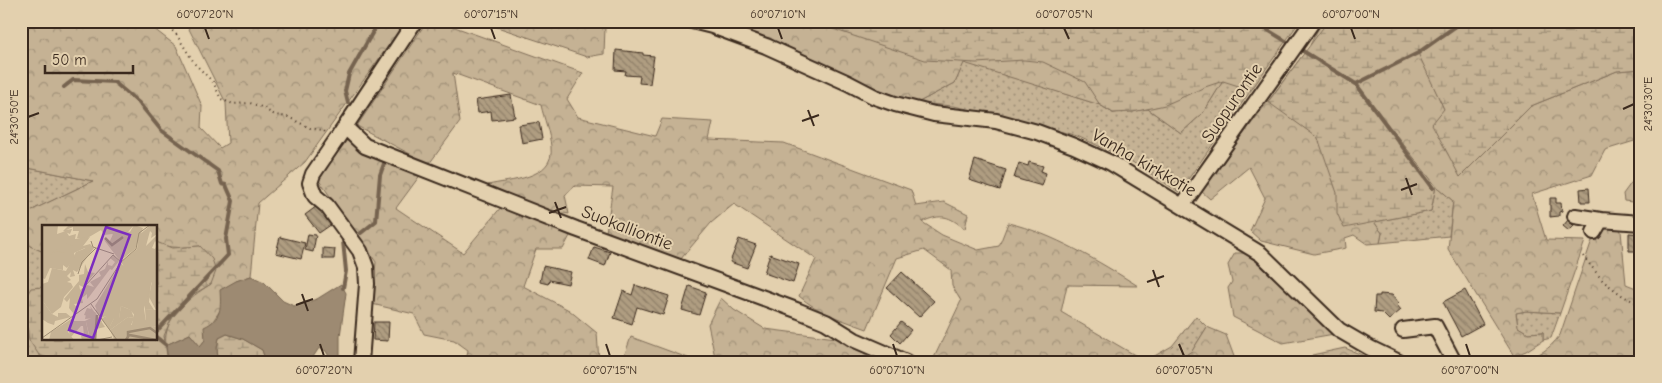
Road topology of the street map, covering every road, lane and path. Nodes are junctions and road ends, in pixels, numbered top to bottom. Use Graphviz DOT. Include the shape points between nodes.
graph roads {
  1 [pos="160,21"];
  2 [pos="415,21"];
  3 [pos="692,21"];
  4 [pos="1312,21"];
  5 [pos="345,128"];
  6 [pos="334,143"];
  7 [pos="1182,206"];
  8 [pos="1575,216"];
  9 [pos="1601,220"];
  10 [pos="1641,223"];
  11 [pos="1594,232"];
  12 [pos="1583,256"];
  13 [pos="1641,305"];
  14 [pos="1403,330"];
  15 [pos="361,362"];
  16 [pos="906,362"];
  17 [pos="1399,362"];
  18 [pos="1454,362"];
  1 -- 6 [label="path" via="176,34 195,64 213,82 221,99 233,104 250,103 274,116 288,117 310,128 323,130"];
  2 -- 5 [label="street"];
  3 -- 7 [label="street, Vanha kirkkotie" via="766,46 876,98 934,114 996,121 1037,132 1111,163"];
  4 -- 7 [label="street, Suopurontie"];
  5 -- 6 [label="street"];
  5 -- 16 [label="street, Suokalliontie" via="365,146 799,311"];
  6 -- 15 [label="street" via="310,183 315,196 327,206 360,251 366,267"];
  7 -- 17 [label="street, Vanha kirkkotie" via="1261,254 1338,330"];
  8 -- 9 [label="street"];
  9 -- 10 [label="street"];
  9 -- 11 [label="street"];
  12 -- 13 [label="path" via="1602,281"];
  14 -- 18 [label="street" via="1435,326"];
}
